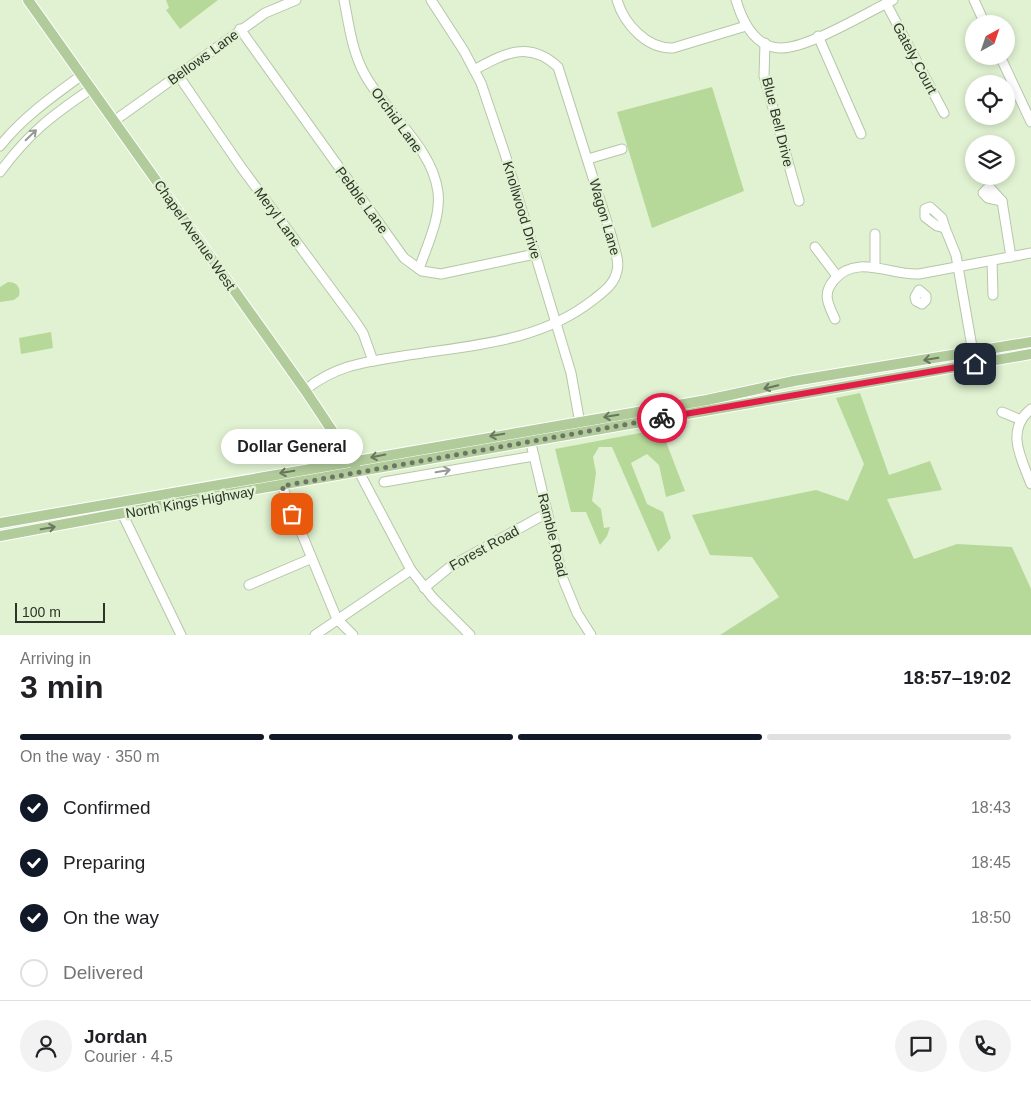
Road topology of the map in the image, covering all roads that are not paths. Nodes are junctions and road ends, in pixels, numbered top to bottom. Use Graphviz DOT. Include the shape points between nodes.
graph roads {
  1 [pos="28,0"];
  2 [pos="296,0"];
  3 [pos="344,0"];
  4 [pos="431,0"];
  5 [pos="616,0"];
  6 [pos="736,0"];
  7 [pos="974,0"];
  8 [pos="889,2"];
  9 [pos="981,15"];
  10 [pos="746,26"];
  11 [pos="240,29"];
  12 [pos="818,36"];
  13 [pos="765,43"];
  14 [pos="1004,65"];
  15 [pos="474,70"];
  16 [pos="178,75"];
  17 [pos="82,76"];
  18 [pos="91,89"];
  19 [pos="944,113"];
  20 [pos="114,121"];
  21 [pos="1031,122"];
  22 [pos="861,134"];
  23 [pos="0,146"];
  24 [pos="622,149"];
  25 [pos="588,159"];
  26 [pos="0,172"];
  27 [pos="799,200"];
  28 [pos="1002,201"];
  29 [pos="944,228"];
  30 [pos="875,234"];
  31 [pos="815,247"];
  32 [pos="1031,253"];
  33 [pos="535,254"];
  34 [pos="1011,257"];
  35 [pos="992,261"];
  36 [pos="875,267"];
  37 [pos="959,268"];
  38 [pos="419,269"];
  39 [pos="837,276"];
  40 [pos="993,295"];
  41 [pos="835,319"];
  42 [pos="556,323"];
  43 [pos="1031,342"];
  44 [pos="973,352"];
  45 [pos="1031,354"];
  46 [pos="373,361"];
  47 [pos="975,364"];
  48 [pos="304,390"];
  49 [pos="1031,409"];
  50 [pos="1002,412"];
  51 [pos="1021,420"];
  52 [pos="579,421"];
  53 [pos="527,430"];
  54 [pos="582,432"];
  55 [pos="531,441"];
  56 [pos="534,456"];
  57 [pos="353,461"];
  58 [pos="375,469"];
  59 [pos="359,472"];
  60 [pos="395,480"];
  61 [pos="384,482"];
  62 [pos="1031,484"];
  63 [pos="282,486"];
  64 [pos="118,504"];
  65 [pos="547,513"];
  66 [pos="123,514"];
  67 [pos="0,523"];
  68 [pos="0,536"];
  69 [pos="310,559"];
  70 [pos="411,570"];
  71 [pos="249,585"];
  72 [pos="424,588"];
  73 [pos="337,619"];
  74 [pos="181,635"];
  75 [pos="315,635"];
  76 [pos="353,635"];
  77 [pos="470,635"];
  78 [pos="591,635"];
  1 -- 17 [label="main road, Chapel Avenue West"];
  2 -- 11 [label="street, Bellows Lane" via="264,12"];
  3 -- 38 [label="street, Orchid Lane" via="352,42 364,74 423,153 438,192 437,218"];
  4 -- 15 [label="street, Knollwood Drive"];
  5 -- 10 [label="street" via="632,26 644,38 662,48 674,48"];
  6 -- 10 [label="street"];
  7 -- 9 [label="street"];
  8 -- 12 [label="street"];
  8 -- 19 [label="street, Gately Court"];
  10 -- 13 [label="street"];
  11 -- 16 [label="street, Bellows Lane"];
  11 -- 38 [label="street, Pebble Lane" via="404,258"];
  12 -- 13 [label="street" via="779,48"];
  12 -- 22 [label="street"];
  13 -- 27 [label="street, Blue Bell Drive" via="767,90"];
  14 -- 21 [label="street"];
  15 -- 25 [label="street, Wagon Lane" via="517,51 546,56 562,76"];
  15 -- 33 [label="street, Knollwood Drive" via="505,154"];
  16 -- 20 [label="street, Bellows Lane"];
  16 -- 46 [label="street, Meryl Lane" via="241,167 355,320"];
  17 -- 18 [label="main road, Chapel Avenue West"];
  17 -- 23 [label="street" via="37,108"];
  18 -- 20 [label="main road, Chapel Avenue West"];
  26 -- 18 [label="street, one-way" via="27,138 58,111"];
  20 -- 48 [label="main road, Chapel Avenue West"];
  24 -- 25 [label="street"];
  25 -- 42 [label="street, Wagon Lane" via="612,238 617,271 608,288 574,314"];
  28 -- 34 [label="street"];
  29 -- 37 [label="street"];
  30 -- 36 [label="street"];
  31 -- 39 [label="street"];
  32 -- 34 [label="street"];
  33 -- 38 [label="street" via="441,274"];
  33 -- 42 [label="street, Knollwood Drive"];
  34 -- 35 [label="street"];
  35 -- 37 [label="street"];
  35 -- 40 [label="street"];
  36 -- 37 [label="street" via="909,275 919,282"];
  36 -- 39 [label="street" via="854,268"];
  37 -- 44 [label="street"];
  39 -- 41 [label="street" via="826,294 826,302"];
  42 -- 46 [label="street, Wagon Lane" via="543,330 500,341"];
  42 -- 52 [label="street, Knollwood Drive" via="571,373"];
  43 -- 44 [label="main road, North Kings Highway"];
  44 -- 47 [label="street"];
  44 -- 52 [label="main road, North Kings Highway, one-way"];
  45 -- 47 [label="main road, North Kings Highway"];
  46 -- 48 [label="street, Wagon Lane" via="334,370"];
  47 -- 54 [label="main road, North Kings Highway"];
  48 -- 57 [label="main road, Chapel Avenue West"];
  49 -- 51 [label="street"];
  50 -- 51 [label="street"];
  51 -- 62 [label="street" via="1015,435"];
  52 -- 53 [label="main road, North Kings Highway"];
  52 -- 54 [label="street, Knollwood Drive"];
  53 -- 55 [label="street, Ramble Road"];
  53 -- 57 [label="main road, North Kings Highway, one-way"];
  54 -- 55 [label="main road, North Kings Highway"];
  55 -- 56 [label="street, Ramble Road"];
  55 -- 58 [label="main road, North Kings Highway"];
  60 -- 56 [label="street, one-way"];
  56 -- 65 [label="street, Ramble Road"];
  57 -- 59 [label="main road, Chapel Avenue West"];
  57 -- 64 [label="main road, North Kings Highway, one-way"];
  58 -- 59 [label="main road, North Kings Highway"];
  58 -- 60 [label="street"];
  59 -- 63 [label="main road, North Kings Highway"];
  59 -- 70 [label="street"];
  60 -- 61 [label="street"];
  63 -- 66 [label="main road, North Kings Highway"];
  63 -- 69 [label="street"];
  64 -- 66 [label="street"];
  64 -- 67 [label="main road, North Kings Highway"];
  65 -- 72 [label="street, Forest Road" via="451,566"];
  65 -- 78 [label="street, Ramble Road" via="563,579 577,613"];
  68 -- 66 [label="main road, North Kings Highway, one-way"];
  66 -- 74 [label="street"];
  69 -- 71 [label="street"];
  69 -- 73 [label="street"];
  70 -- 72 [label="street"];
  70 -- 73 [label="street"];
  72 -- 77 [label="street"];
  73 -- 75 [label="street"];
  73 -- 76 [label="street"];
}
